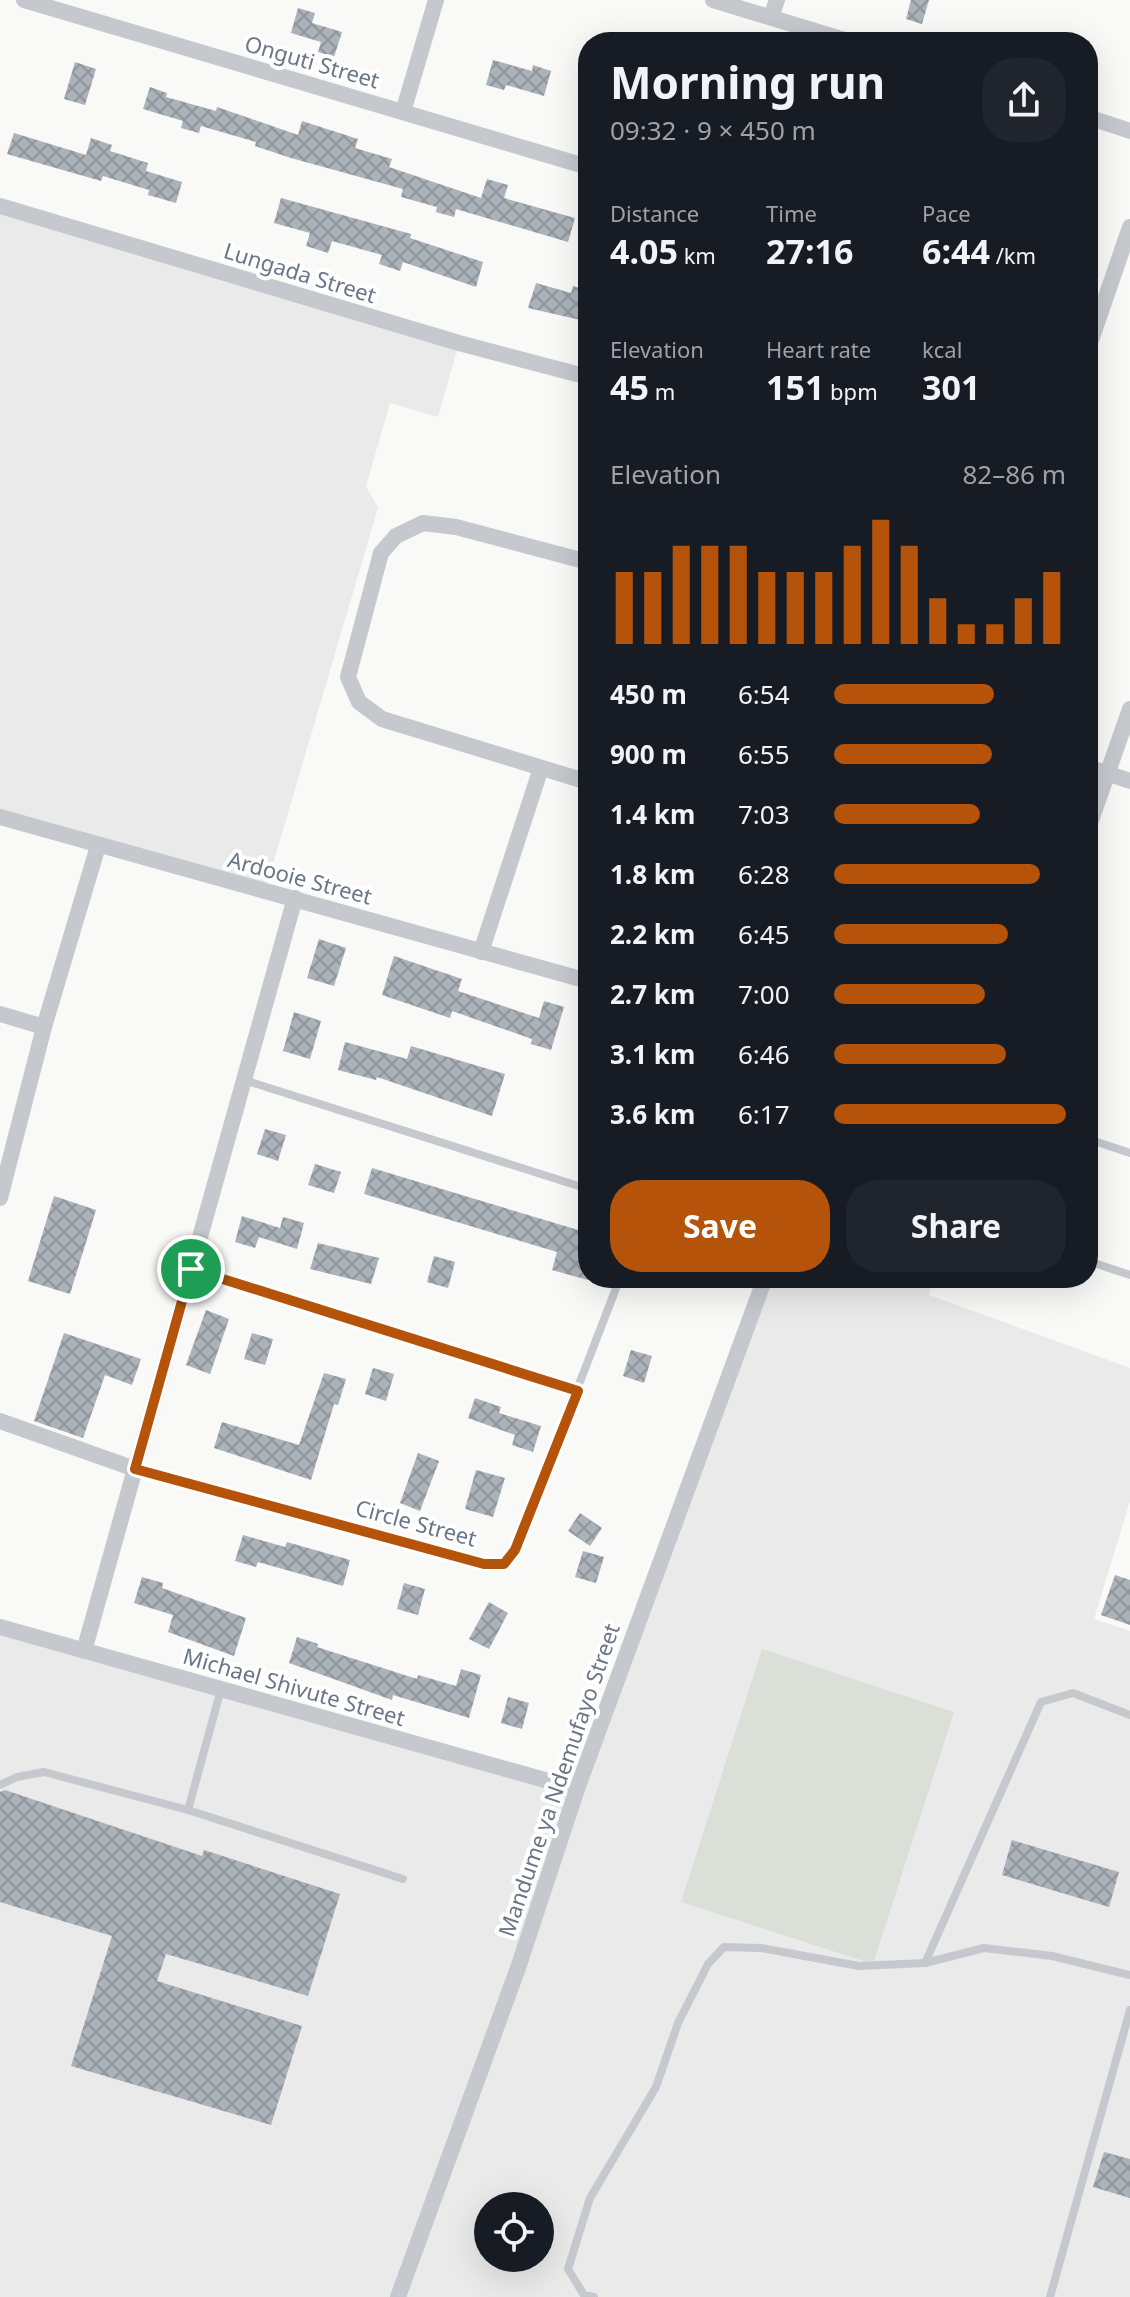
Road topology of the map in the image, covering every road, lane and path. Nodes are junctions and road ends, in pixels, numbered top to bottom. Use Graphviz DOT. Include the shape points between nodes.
graph roads {
  1 [pos="24,0"];
  2 [pos="436,0"];
  3 [pos="713,0"];
  4 [pos="777,0"];
  5 [pos="771,17"];
  6 [pos="819,32"];
  7 [pos="403,112"];
  8 [pos="1098,120"];
  9 [pos="1130,131"];
  10 [pos="578,164"];
  11 [pos="0,206"];
  12 [pos="1130,227"];
  13 [pos="1098,320"];
  14 [pos="578,374"];
  15 [pos="578,559"];
  16 [pos="1130,709"];
  17 [pos="541,768"];
  18 [pos="1098,770"];
  19 [pos="1108,773"];
  20 [pos="578,779"];
  21 [pos="1130,781"];
  22 [pos="1098,801"];
  23 [pos="0,817"];
  24 [pos="98,846"];
  25 [pos="295,898"];
  26 [pos="481,952"];
  27 [pos="578,978"];
  28 [pos="0,1014"];
  29 [pos="44,1027"];
  30 [pos="244,1080"];
  31 [pos="1098,1142"];
  32 [pos="1130,1153"];
  33 [pos="578,1186"];
  34 [pos="0,1198"];
  35 [pos="1098,1264"];
  36 [pos="191,1269"];
  37 [pos="1130,1275"];
  38 [pos="616,1288"];
  39 [pos="761,1288"];
  40 [pos="578,1391"];
  41 [pos="0,1421"];
  42 [pos="135,1469"];
  43 [pos="0,1627"];
  44 [pos="84,1651"];
  45 [pos="221,1689"];
  46 [pos="1130,1715"];
  47 [pos="0,1785"];
  48 [pos="577,1789"];
  49 [pos="188,1810"];
  50 [pos="403,1879"];
  51 [pos="925,1963"];
  52 [pos="1130,1975"];
  53 [pos="1130,2010"];
  54 [pos="398,2297"];
  55 [pos="594,2297"];
  56 [pos="1050,2297"];
  1 -- 7 [label="street, Onguti Street"];
  2 -- 7 [label="street"];
  3 -- 5 [label="street"];
  4 -- 5 [label="street"];
  5 -- 6 [label="street"];
  7 -- 10 [label="street, Onguti Street"];
  8 -- 9 [label="street"];
  11 -- 14 [label="street, Lungada Street"];
  12 -- 13 [label="street"];
  15 -- 17 [label="street" via="456,527 423,523 396,536 381,553 348,677 359,702 382,719"];
  16 -- 19 [label="street"];
  17 -- 20 [label="street"];
  17 -- 26 [label="street"];
  18 -- 19 [label="street"];
  19 -- 21 [label="street"];
  19 -- 22 [label="street"];
  23 -- 24 [label="street, Ardooie Street"];
  24 -- 25 [label="street, Ardooie Street"];
  24 -- 29 [label="street"];
  25 -- 26 [label="street, Ardooie Street"];
  25 -- 30 [label="street"];
  26 -- 27 [label="street, Ardooie Street"];
  28 -- 29 [label="street"];
  29 -- 34 [label="street"];
  30 -- 33 [label="lane"];
  30 -- 36 [label="street"];
  31 -- 32 [label="lane"];
  35 -- 37 [label="lane"];
  36 -- 40 [label="lane"];
  36 -- 42 [label="street"];
  38 -- 40 [label="lane, Circle Street"];
  39 -- 48 [label="street, Mandume ya Ndemufayo Street"];
  40 -- 42 [label="lane, Circle Street" via="515,1550 504,1564 484,1564"];
  41 -- 42 [label="street"];
  42 -- 44 [label="street"];
  43 -- 44 [label="street, Michael Shivute Street"];
  44 -- 45 [label="street, Michael Shivute Street"];
  45 -- 48 [label="street, Michael Shivute Street"];
  45 -- 49 [label="lane"];
  46 -- 51 [label="lane" via="1073,1693 1041,1702"];
  47 -- 49 [label="lane" via="44,1772"];
  48 -- 54 [label="street, Mandume ya Ndemufayo Street"];
  49 -- 50 [label="lane"];
  51 -- 52 [label="lane" via="984,1948 1052,1956"];
  51 -- 55 [label="lane" via="859,1966 761,1948 724,1947 708,1964 678,2023 656,2087 590,2198 568,2269 584,2295"];
  53 -- 56 [label="lane"];
}
